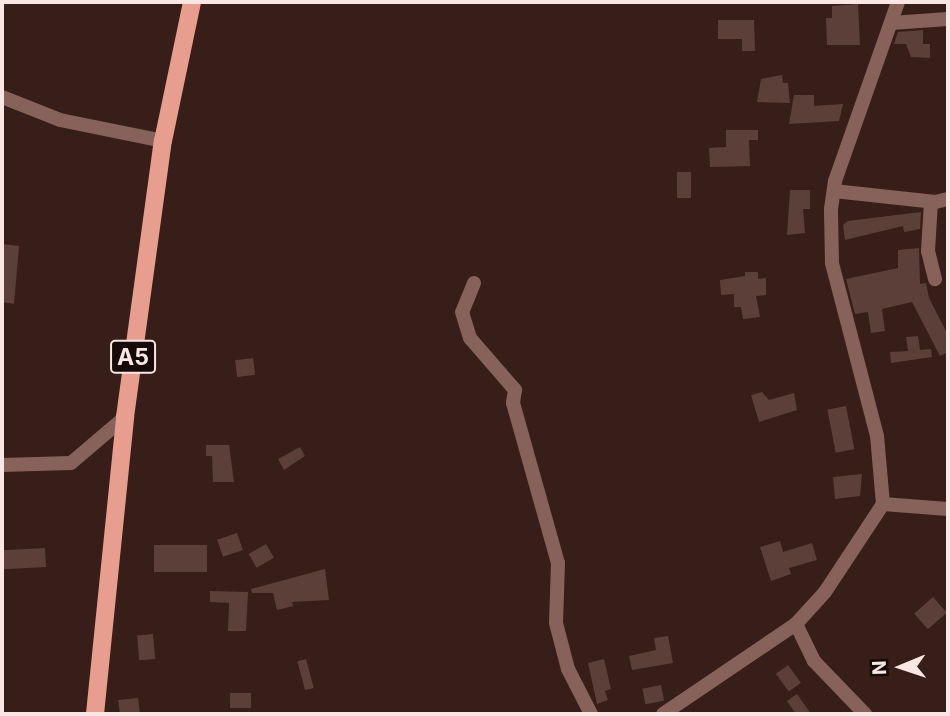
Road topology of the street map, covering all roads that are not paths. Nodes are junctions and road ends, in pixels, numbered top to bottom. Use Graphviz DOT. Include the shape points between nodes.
graph roads {
  1 [pos="192,2"];
  2 [pos="898,2"];
  3 [pos="948,19"];
  4 [pos="891,23"];
  5 [pos="2,97"];
  6 [pos="163,141"];
  7 [pos="834,191"];
  8 [pos="948,199"];
  9 [pos="930,202"];
  10 [pos="935,279"];
  11 [pos="474,283"];
  12 [pos="125,417"];
  13 [pos="2,465"];
  14 [pos="883,504"];
  15 [pos="948,509"];
  16 [pos="796,624"];
  17 [pos="95,714"];
  18 [pos="591,714"];
  19 [pos="663,714"];
  20 [pos="865,714"];
  1 -- 6 [label="main road, A5"];
  2 -- 4 [label="street"];
  3 -- 4 [label="street"];
  4 -- 7 [label="street"];
  5 -- 6 [label="street" via="60,120"];
  6 -- 12 [label="main road, A5"];
  7 -- 9 [label="street"];
  7 -- 14 [label="street" via="831,263 877,436"];
  8 -- 9 [label="street"];
  9 -- 10 [label="street" via="929,251"];
  11 -- 18 [label="street" via="462,312 470,338 515,390 513,403 558,563 556,623 568,669"];
  12 -- 13 [label="street" via="71,463"];
  12 -- 17 [label="main road, A5"];
  14 -- 15 [label="street"];
  14 -- 16 [label="street" via="825,592"];
  16 -- 19 [label="street"];
  16 -- 20 [label="street" via="814,661"];
}
